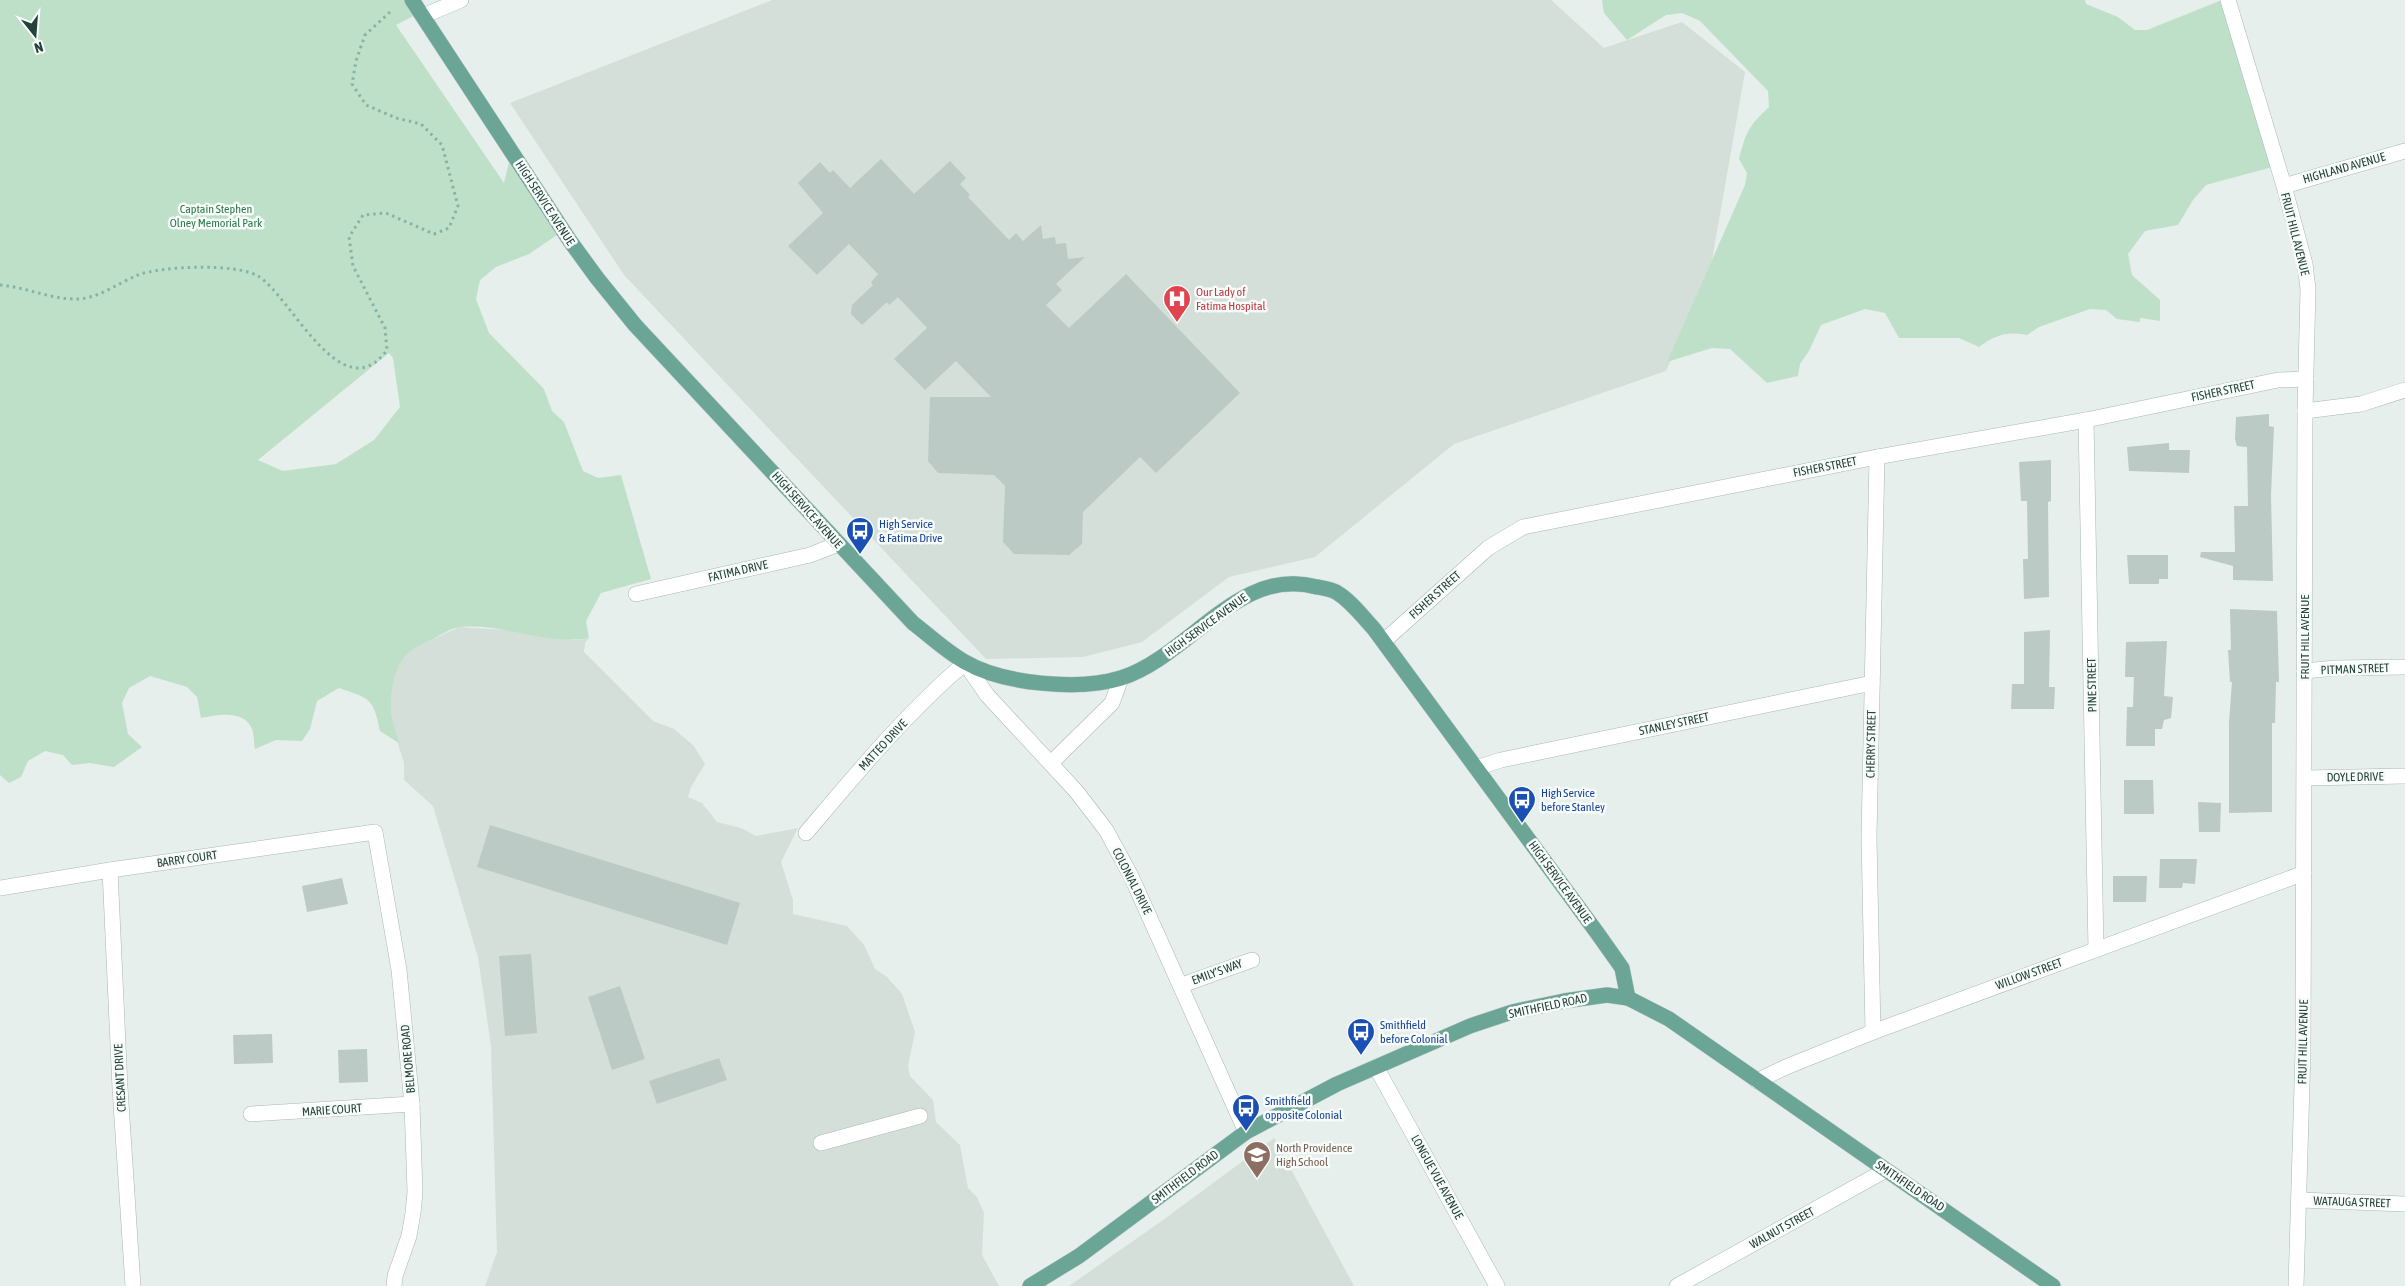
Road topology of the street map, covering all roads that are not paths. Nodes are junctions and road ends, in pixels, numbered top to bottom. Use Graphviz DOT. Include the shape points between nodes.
graph roads {
  1 [pos="412,0"];
  2 [pos="461,0"];
  3 [pos="2228,0"];
  4 [pos="423,16"];
  5 [pos="2405,150"];
  6 [pos="2284,186"];
  7 [pos="2306,379"];
  8 [pos="2405,390"];
  9 [pos="2305,411"];
  10 [pos="2086,420"];
  11 [pos="1877,457"];
  12 [pos="838,544"];
  13 [pos="636,594"];
  14 [pos="1384,641"];
  15 [pos="965,662"];
  16 [pos="2405,667"];
  17 [pos="2304,671"];
  18 [pos="1121,678"];
  19 [pos="1872,683"];
  20 [pos="1051,763"];
  21 [pos="1476,768"];
  22 [pos="2405,776"];
  23 [pos="2305,778"];
  24 [pos="375,832"];
  25 [pos="806,833"];
  26 [pos="110,870"];
  27 [pos="2304,873"];
  28 [pos="0,888"];
  29 [pos="2096,950"];
  30 [pos="1252,960"];
  31 [pos="1182,985"];
  32 [pos="1628,998"];
  33 [pos="1874,1032"];
  34 [pos="1376,1067"];
  35 [pos="1757,1081"];
  36 [pos="412,1104"];
  37 [pos="251,1114"];
  38 [pos="920,1116"];
  39 [pos="1246,1132"];
  40 [pos="821,1143"];
  41 [pos="1886,1170"];
  42 [pos="2300,1200"];
  43 [pos="2405,1204"];
  44 [pos="133,1286"];
  45 [pos="394,1286"];
  46 [pos="1030,1286"];
  47 [pos="1497,1286"];
  48 [pos="1677,1286"];
  49 [pos="2052,1286"];
  50 [pos="2296,1286"];
  1 -- 4 [label="main road, HIGH SERVICE AVENUE"];
  2 -- 4 [label="street"];
  3 -- 6 [label="street, FRUIT HILL AVENUE"];
  4 -- 12 [label="main road, HIGH SERVICE AVENUE" via="597,278 635,325"];
  5 -- 6 [label="street, HIGHLAND AVENUE"];
  6 -- 7 [label="street, FRUIT HILL AVENUE" via="2305,264 2308,288"];
  7 -- 9 [label="street, FRUIT HILL AVENUE"];
  7 -- 10 [label="street, FISHER STREET" via="2278,380"];
  8 -- 9 [label="street" via="2361,404"];
  9 -- 17 [label="street, FRUIT HILL AVENUE"];
  10 -- 11 [label="street, FISHER STREET"];
  10 -- 29 [label="street, PINE STREET"];
  11 -- 14 [label="street, FISHER STREET" via="1522,527 1488,548"];
  11 -- 19 [label="street, CHERRY STREET"];
  12 -- 13 [label="street, FATIMA DRIVE" via="810,555"];
  12 -- 15 [label="main road, HIGH SERVICE AVENUE" via="913,623"];
  14 -- 18 [label="main road, HIGH SERVICE AVENUE" via="1335,592 1294,582 1250,592 1166,654"];
  14 -- 21 [label="main road, HIGH SERVICE AVENUE"];
  15 -- 18 [label="main road, HIGH SERVICE AVENUE" via="1006,677 1048,684"];
  15 -- 20 [label="street, COLONIAL DRIVE" via="988,695"];
  15 -- 25 [label="street, MATTEO DRIVE" via="868,759"];
  16 -- 17 [label="street, PITMAN STREET"];
  17 -- 23 [label="street, FRUIT HILL AVENUE"];
  18 -- 20 [label="street" via="1112,703"];
  19 -- 21 [label="street, STANLEY STREET" via="1501,760"];
  19 -- 33 [label="street, CHERRY STREET" via="1869,837"];
  20 -- 31 [label="street, COLONIAL DRIVE" via="1106,830"];
  21 -- 32 [label="main road, HIGH SERVICE AVENUE" via="1622,968"];
  22 -- 23 [label="street, DOYLE DRIVE"];
  23 -- 27 [label="street, FRUIT HILL AVENUE"];
  24 -- 26 [label="street, BARRY COURT"];
  24 -- 36 [label="street, BELMORE ROAD" via="399,970"];
  26 -- 28 [label="street, BARRY COURT"];
  26 -- 44 [label="street, CRESANT DRIVE"];
  27 -- 29 [label="street, WILLOW STREET"];
  27 -- 42 [label="street, FRUIT HILL AVENUE"];
  29 -- 33 [label="street, WILLOW STREET"];
  30 -- 31 [label="street, EMILY’S WAY"];
  31 -- 39 [label="street, COLONIAL DRIVE"];
  32 -- 34 [label="main road, SMITHFIELD ROAD" via="1588,997 1512,1012 1470,1026"];
  32 -- 35 [label="main road, SMITHFIELD ROAD" via="1669,1019"];
  33 -- 35 [label="street, WILLOW STREET"];
  34 -- 39 [label="main road, SMITHFIELD ROAD"];
  34 -- 47 [label="street, LONGUE VUE AVENUE"];
  35 -- 41 [label="main road, SMITHFIELD ROAD"];
  36 -- 37 [label="street, MARIE COURT"];
  36 -- 45 [label="street, BELMORE ROAD" via="413,1213"];
  38 -- 40 [label="street"];
  39 -- 46 [label="main road, SMITHFIELD ROAD" via="1079,1256"];
  41 -- 48 [label="street, WALNUT STREET"];
  41 -- 49 [label="main road, SMITHFIELD ROAD"];
  42 -- 43 [label="street, WATAUGA STREET"];
  42 -- 50 [label="street, FRUIT HILL AVENUE"];
}
